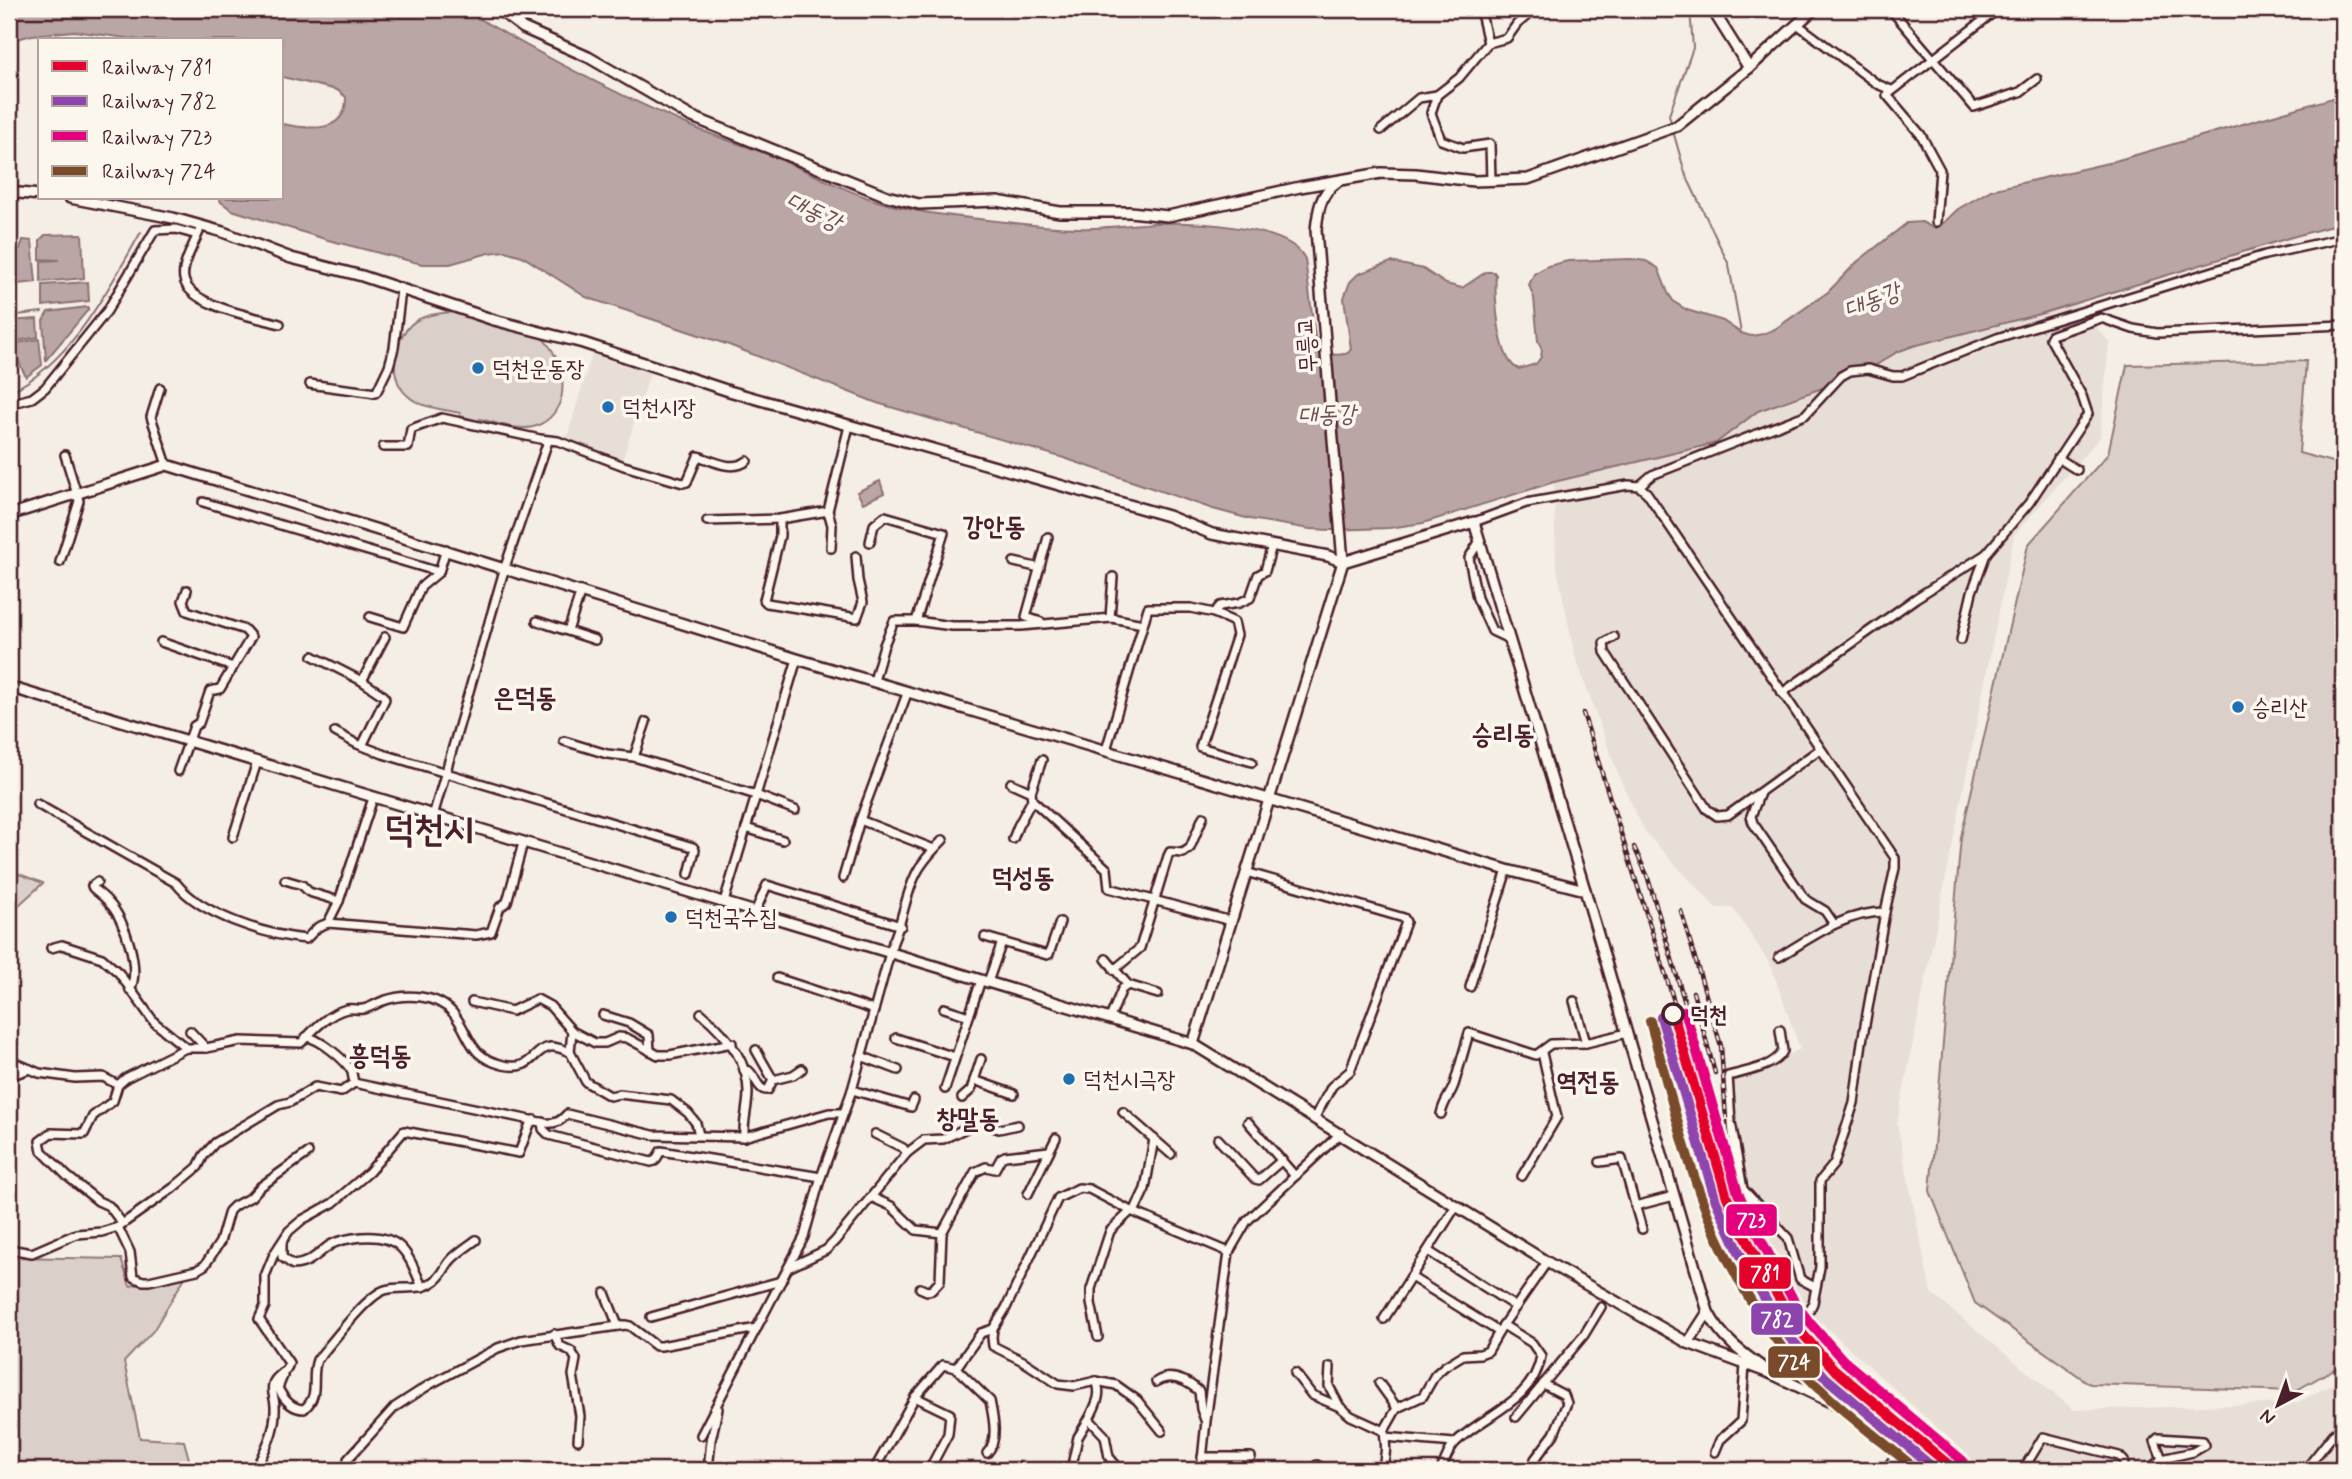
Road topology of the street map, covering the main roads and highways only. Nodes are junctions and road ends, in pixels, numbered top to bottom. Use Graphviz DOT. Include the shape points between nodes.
graph roads {
  1 [pos="498,9"];
  2 [pos="1712,9"];
  3 [pos="1814,9"];
  4 [pos="1749,68"];
  5 [pos="1339,181"];
  6 [pos="9,192"];
  7 [pos="38,195"];
  8 [pos="80,200"];
  9 [pos="9,515"];
  10 [pos="1343,562"];
  11 [pos="9,687"];
  12 [pos="1269,798"];
  13 [pos="1585,890"];
  14 [pos="1193,1044"];
  15 [pos="1707,1312"];
  16 [pos="1689,1343"];
  17 [pos="1772,1374"];
  18 [pos="1900,1451"];
  19 [pos="1887,1470"];
  20 [pos="1920,1470"];
  1 -- 5 [label="main road" via="523,28 597,63 690,116 887,196 919,204 997,201 1060,212 1177,215"];
  2 -- 4 [label="main road"];
  3 -- 4 [label="main road"];
  4 -- 5 [label="main road" via="1677,126 1528,179 1491,181 1381,173"];
  5 -- 10 [label="main road, 무릉교" via="1321,201 1316,230"];
  6 -- 7 [label="main road"];
  8 -- 10 [label="main road" via="173,218 200,231 223,232 268,251 583,343 729,391 1168,516 1212,534"];
  9 -- 12 [label="main road" via="167,465"];
  10 -- 12 [label="main road"];
  10 -- 13 [label="main road" via="1474,522"];
  11 -- 14 [label="main road"];
  12 -- 13 [label="main road"];
  12 -- 14 [label="main road"];
  13 -- 15 [label="main road"];
  14 -- 16 [label="main road" via="1547,1262"];
  15 -- 16 [label="main road"];
  15 -- 17 [label="main road" via="1723,1337"];
  16 -- 17 [label="main road"];
  17 -- 18 [label="main road" via="1845,1409"];
  18 -- 19 [label="main road"];
  18 -- 20 [label="main road"];
}
